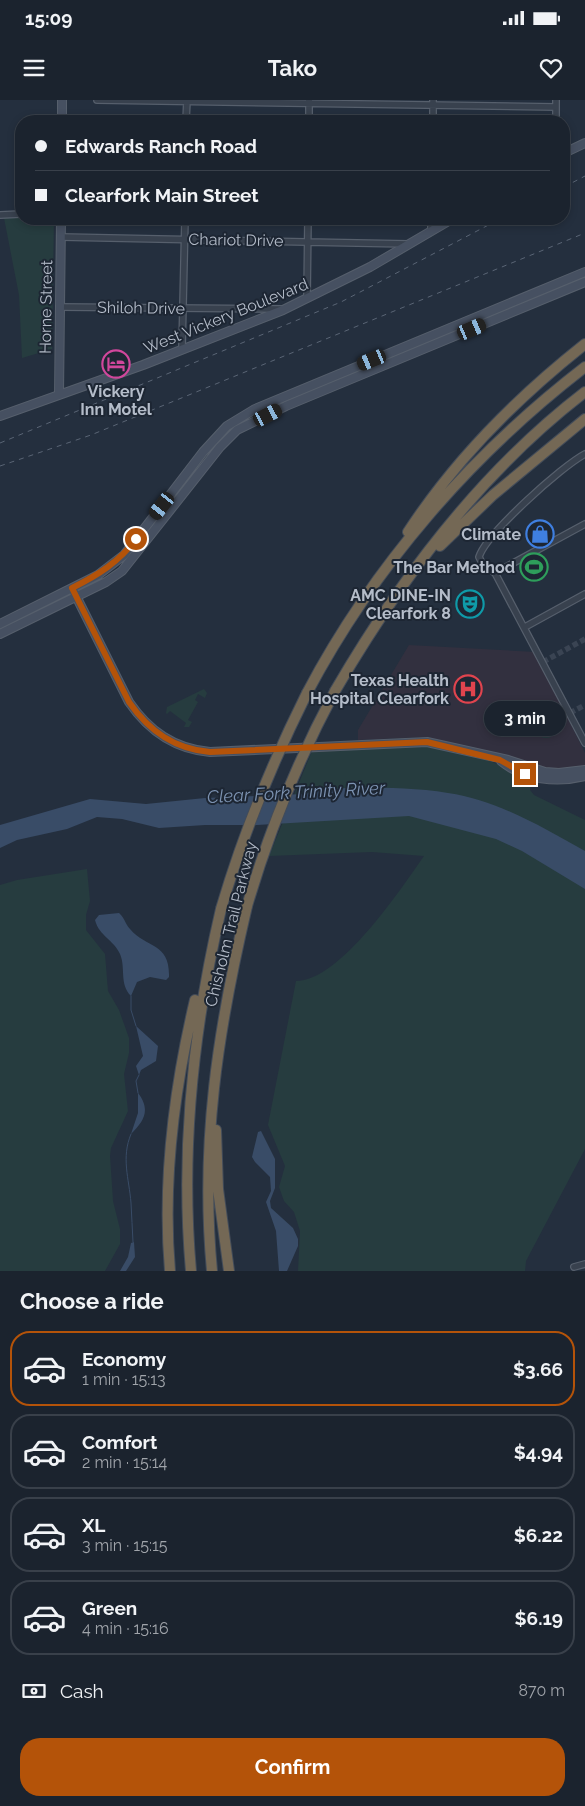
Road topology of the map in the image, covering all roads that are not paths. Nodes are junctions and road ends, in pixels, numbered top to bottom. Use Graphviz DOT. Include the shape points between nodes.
graph roads {
  1 [pos="62,100"];
  2 [pos="97,100"];
  3 [pos="556,100"];
  4 [pos="187,101"];
  5 [pos="309,102"];
  6 [pos="433,102"];
  7 [pos="556,107"];
  8 [pos="62,115"];
  9 [pos="186,115"];
  10 [pos="309,115"];
  11 [pos="433,115"];
  12 [pos="556,115"];
  13 [pos="585,143"];
  14 [pos="570,150"];
  15 [pos="15,214"];
  16 [pos="0,215"];
  17 [pos="61,225"];
  18 [pos="185,225"];
  19 [pos="308,225"];
  20 [pos="432,225"];
  21 [pos="442,225"];
  22 [pos="431,232"];
  23 [pos="61,237"];
  24 [pos="185,239"];
  25 [pos="308,242"];
  26 [pos="411,244"];
  27 [pos="585,272"];
  28 [pos="585,282"];
  29 [pos="307,298"];
  30 [pos="60,307"];
  31 [pos="182,308"];
  32 [pos="282,310"];
  33 [pos="585,344"];
  34 [pos="182,348"];
  35 [pos="585,367"];
  36 [pos="585,392"];
  37 [pos="59,395"];
  38 [pos="263,405"];
  39 [pos="268,415"];
  40 [pos="0,416"];
  41 [pos="585,418"];
  42 [pos="585,454"];
  43 [pos="585,524"];
  44 [pos="137,538"];
  45 [pos="145,544"];
  46 [pos="495,573"];
  47 [pos="408,578"];
  48 [pos="72,588"];
  49 [pos="585,594"];
  50 [pos="76,596"];
  51 [pos="361,602"];
  52 [pos="0,624"];
  53 [pos="525,627"];
  54 [pos="0,634"];
  55 [pos="585,743"];
  56 [pos="500,760"];
  57 [pos="585,770"];
  58 [pos="585,776"];
  59 [pos="209,959"];
  60 [pos="216,1066"];
  61 [pos="585,1264"];
  62 [pos="574,1267"];
  63 [pos="170,1271"];
  64 [pos="192,1271"];
  65 [pos="212,1271"];
  66 [pos="229,1271"];
  1 -- 8 [label="street"];
  2 -- 4 [label="street"];
  3 -- 7 [label="street"];
  4 -- 5 [label="street"];
  4 -- 9 [label="street"];
  5 -- 6 [label="street"];
  5 -- 10 [label="street"];
  6 -- 7 [label="street"];
  6 -- 11 [label="street"];
  7 -- 12 [label="street"];
  13 -- 14 [label="street"];
  15 -- 16 [label="street"];
  17 -- 23 [label="street, Horne Street"];
  18 -- 24 [label="street"];
  19 -- 25 [label="street"];
  20 -- 22 [label="street"];
  21 -- 22 [label="street, West Vickery Boulevard"];
  22 -- 26 [label="street, West Vickery Boulevard"];
  23 -- 24 [label="street, Chariot Drive"];
  23 -- 30 [label="street, Horne Street"];
  24 -- 25 [label="street, Chariot Drive"];
  24 -- 31 [label="street"];
  25 -- 26 [label="street, Chariot Drive"];
  25 -- 29 [label="street"];
  26 -- 29 [label="street, West Vickery Boulevard"];
  27 -- 38 [label="street"];
  28 -- 39 [label="street"];
  29 -- 32 [label="street, West Vickery Boulevard"];
  30 -- 31 [label="street, Shiloh Drive"];
  30 -- 37 [label="street, Horne Street"];
  31 -- 32 [label="street, Shiloh Drive"];
  31 -- 34 [label="street"];
  32 -- 34 [label="street, West Vickery Boulevard"];
  33 -- 51 [label="highway" via="528,393 477,444 416,520"];
  34 -- 37 [label="street, West Vickery Boulevard"];
  35 -- 51 [label="highway, Chisholm Trail Parkway" via="534,409 475,465 415,532"];
  36 -- 47 [label="highway, Chisholm Trail Parkway" via="555,416 493,477"];
  37 -- 40 [label="street, West Vickery Boulevard"];
  38 -- 39 [label="street"];
  38 -- 44 [label="street" via="221,432"];
  39 -- 45 [label="street" via="237,430 220,447"];
  41 -- 47 [label="highway" via="479,508"];
  42 -- 46 [label="street" via="542,487 482,551 480,561"];
  43 -- 46 [label="street"];
  44 -- 45 [label="street"];
  44 -- 48 [label="street" via="124,555 98,575"];
  45 -- 50 [label="street" via="122,571"];
  46 -- 53 [label="street"];
  47 -- 60 [label="highway, Chisholm Trail Parkway, bridge" via="335,691 286,794 248,906 224,1006"];
  48 -- 50 [label="street"];
  48 -- 52 [label="street"];
  49 -- 53 [label="street"];
  50 -- 54 [label="street"];
  50 -- 56 [label="street" via="129,702 139,716 168,741 182,747 210,752 427,742"];
  51 -- 59 [label="highway, Chisholm Trail Parkway, bridge" via="307,693 273,763 251,816 221,909"];
  53 -- 55 [label="street"];
  56 -- 57 [label="street" via="545,772"];
  56 -- 58 [label="street" via="513,769 536,777 561,779"];
  59 -- 63 [label="highway" via="190,1022 175,1105 167,1191"];
  59 -- 64 [label="highway, Chisholm Trail Parkway" via="188,1109 187,1194"];
  60 -- 65 [label="highway, Chisholm Trail Parkway" via="209,1155"];
  60 -- 66 [label="highway" via="216,1173"];
  61 -- 62 [label="street"];
}
